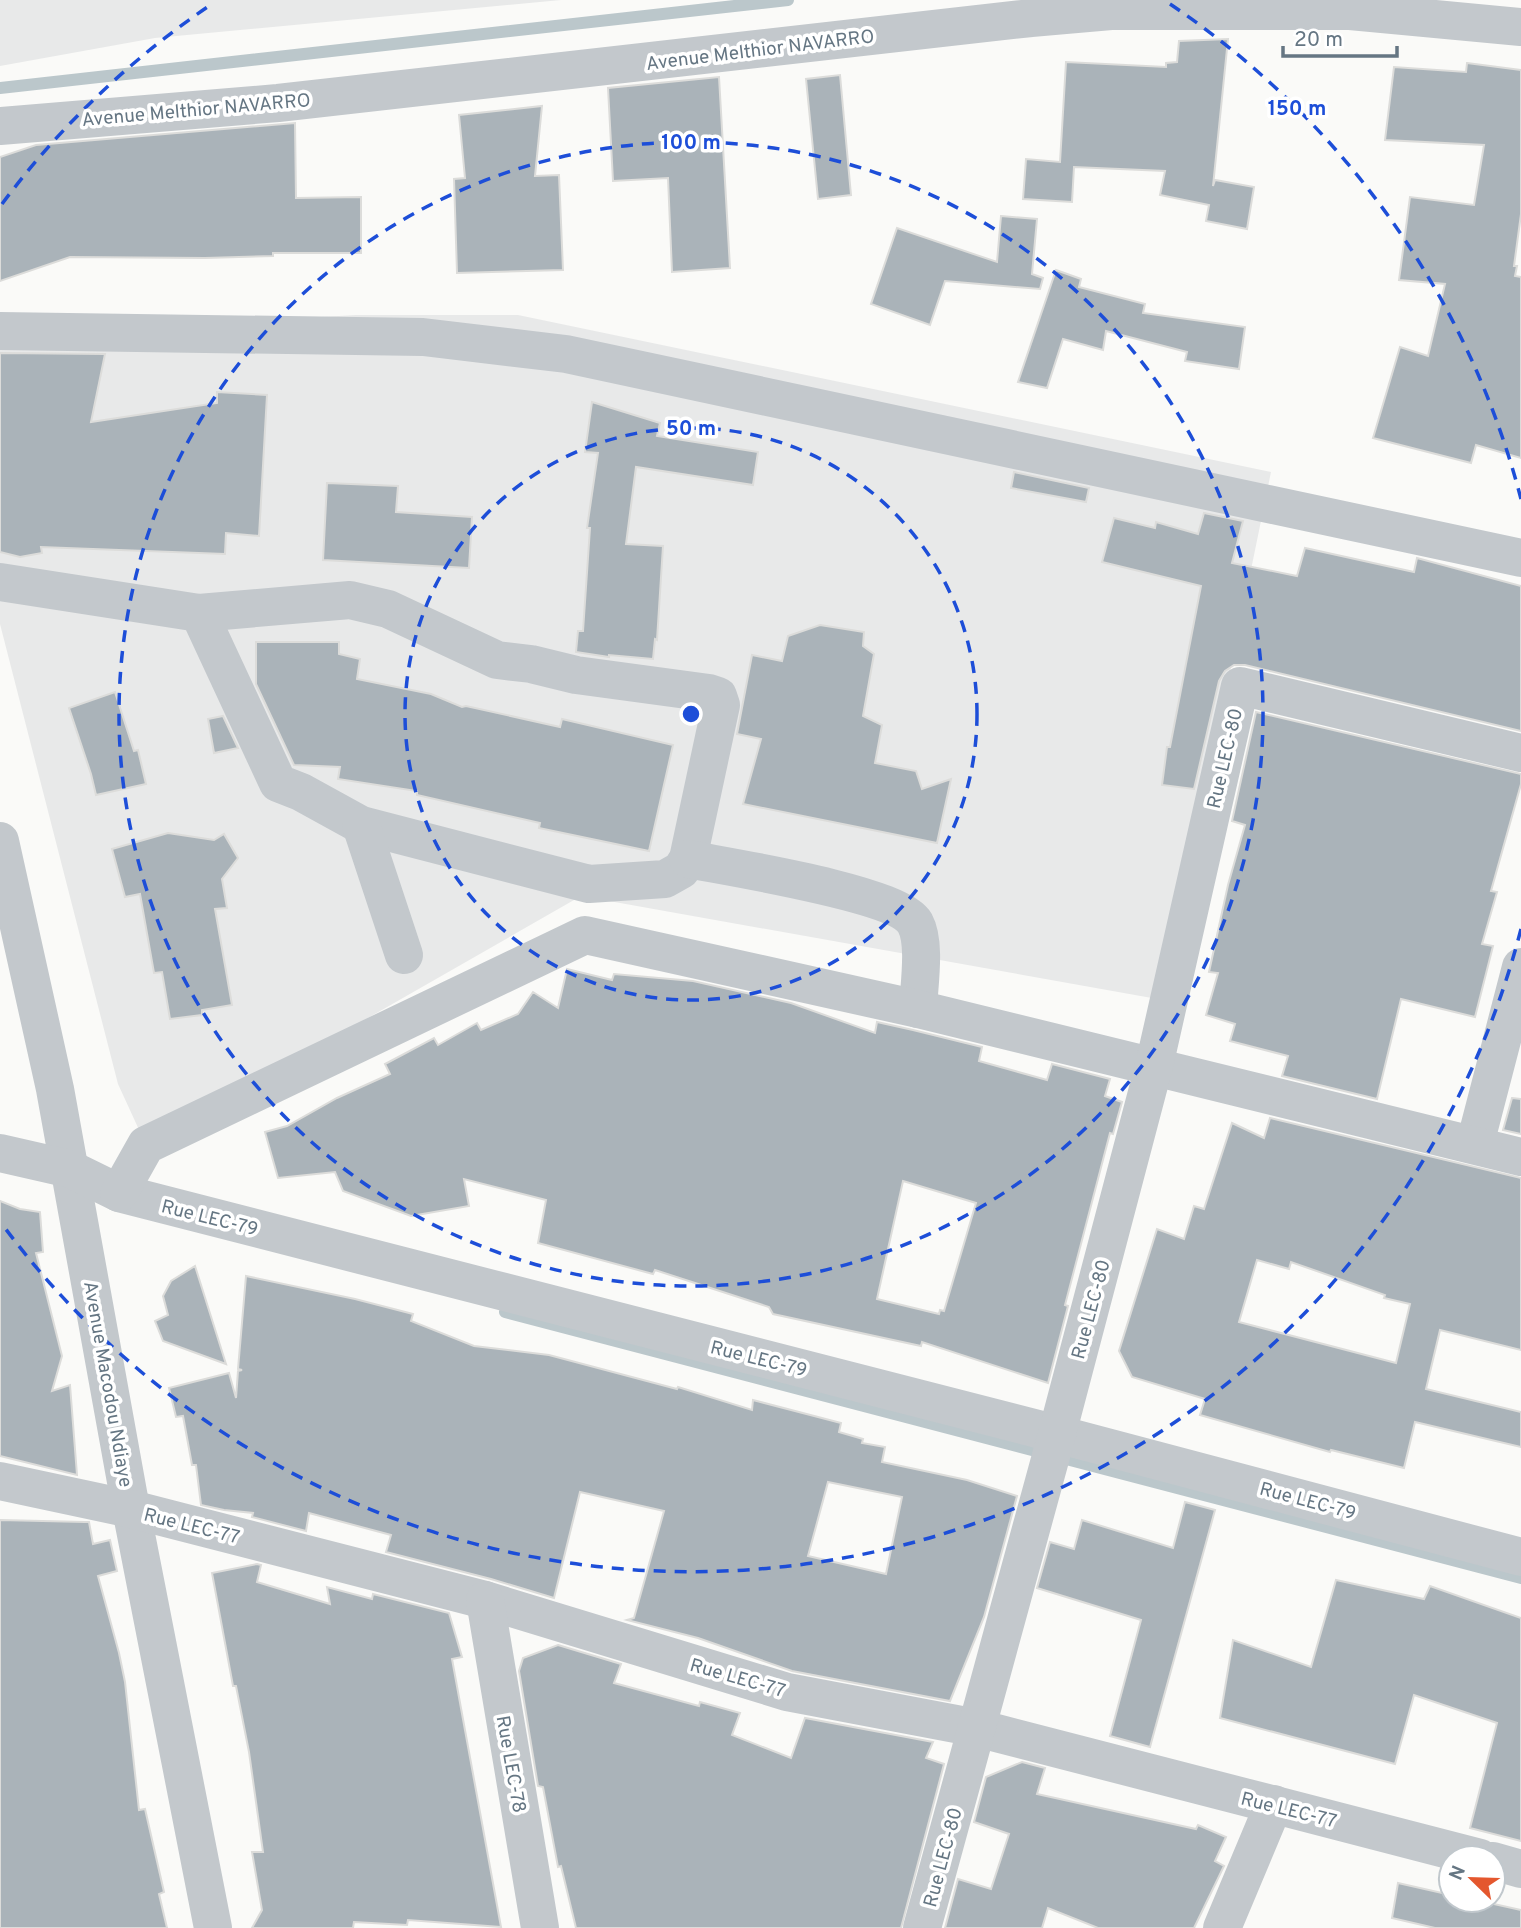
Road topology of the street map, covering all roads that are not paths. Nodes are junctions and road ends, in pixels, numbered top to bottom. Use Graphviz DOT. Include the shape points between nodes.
graph roads {
  1 [pos="1521,27"];
  2 [pos="0,126"];
  3 [pos="0,331"];
  4 [pos="1521,558"];
  5 [pos="0,582"];
  6 [pos="199,613"];
  7 [pos="1521,753"];
  8 [pos="361,825"];
  9 [pos="0,841"];
  10 [pos="688,859"];
  11 [pos="589,884"];
  12 [pos="585,935"];
  13 [pos="404,955"];
  14 [pos="1521,967"];
  15 [pos="918,1009"];
  16 [pos="1154,1066"];
  17 [pos="1475,1144"];
  18 [pos="0,1153"];
  19 [pos="1521,1157"];
  20 [pos="70,1169"];
  21 [pos="118,1193"];
  22 [pos="1057,1434"];
  23 [pos="0,1480"];
  24 [pos="131,1510"];
  25 [pos="1521,1557"];
  26 [pos="485,1601"];
  27 [pos="977,1728"];
  28 [pos="1274,1804"];
  29 [pos="1437,1847"];
  30 [pos="213,1928"];
  31 [pos="540,1928"];
  32 [pos="922,1928"];
  33 [pos="1222,1928"];
  1 -- 2 [label="street, Avenue Melthior NAVARRO" via="1350,11 1111,11 278,103"];
  3 -- 4 [label="street" via="423,337 566,354"];
  5 -- 6 [label="street"];
  6 -- 8 [label="street" via="278,783"];
  6 -- 10 [label="street" via="350,600 388,609 497,660 718,696 721,705"];
  7 -- 16 [label="street, Rue LEC-80" via="1240,686"];
  8 -- 11 [label="street"];
  8 -- 13 [label="street"];
  9 -- 20 [label="street, Avenue Macodou Ndiaye"];
  10 -- 11 [label="street" via="666,879"];
  10 -- 15 [label="street" via="836,887 905,912 920,939"];
  11 -- 12 [label="street"];
  12 -- 15 [label="street"];
  12 -- 21 [label="street" via="146,1145"];
  14 -- 17 [label="street"];
  15 -- 16 [label="street"];
  16 -- 17 [label="street"];
  16 -- 22 [label="street, Rue LEC-80"];
  17 -- 19 [label="street"];
  18 -- 20 [label="street, Rue LEC-79"];
  20 -- 21 [label="street, Rue LEC-79"];
  20 -- 24 [label="street, Avenue Macodou Ndiaye"];
  21 -- 22 [label="street, Rue LEC-79"];
  22 -- 25 [label="street, Rue LEC-79"];
  22 -- 27 [label="street, Rue LEC-80"];
  23 -- 24 [label="street, Rue LEC-77"];
  24 -- 26 [label="street, Rue LEC-77"];
  24 -- 30 [label="street, Avenue Macodou Ndiaye"];
  26 -- 27 [label="street, Rue LEC-77" via="787,1692"];
  26 -- 31 [label="street, Rue LEC-78"];
  27 -- 28 [label="street, Rue LEC-77"];
  27 -- 32 [label="street, Rue LEC-80"];
  28 -- 29 [label="street, Rue LEC-77"];
  28 -- 33 [label="street"];
}
